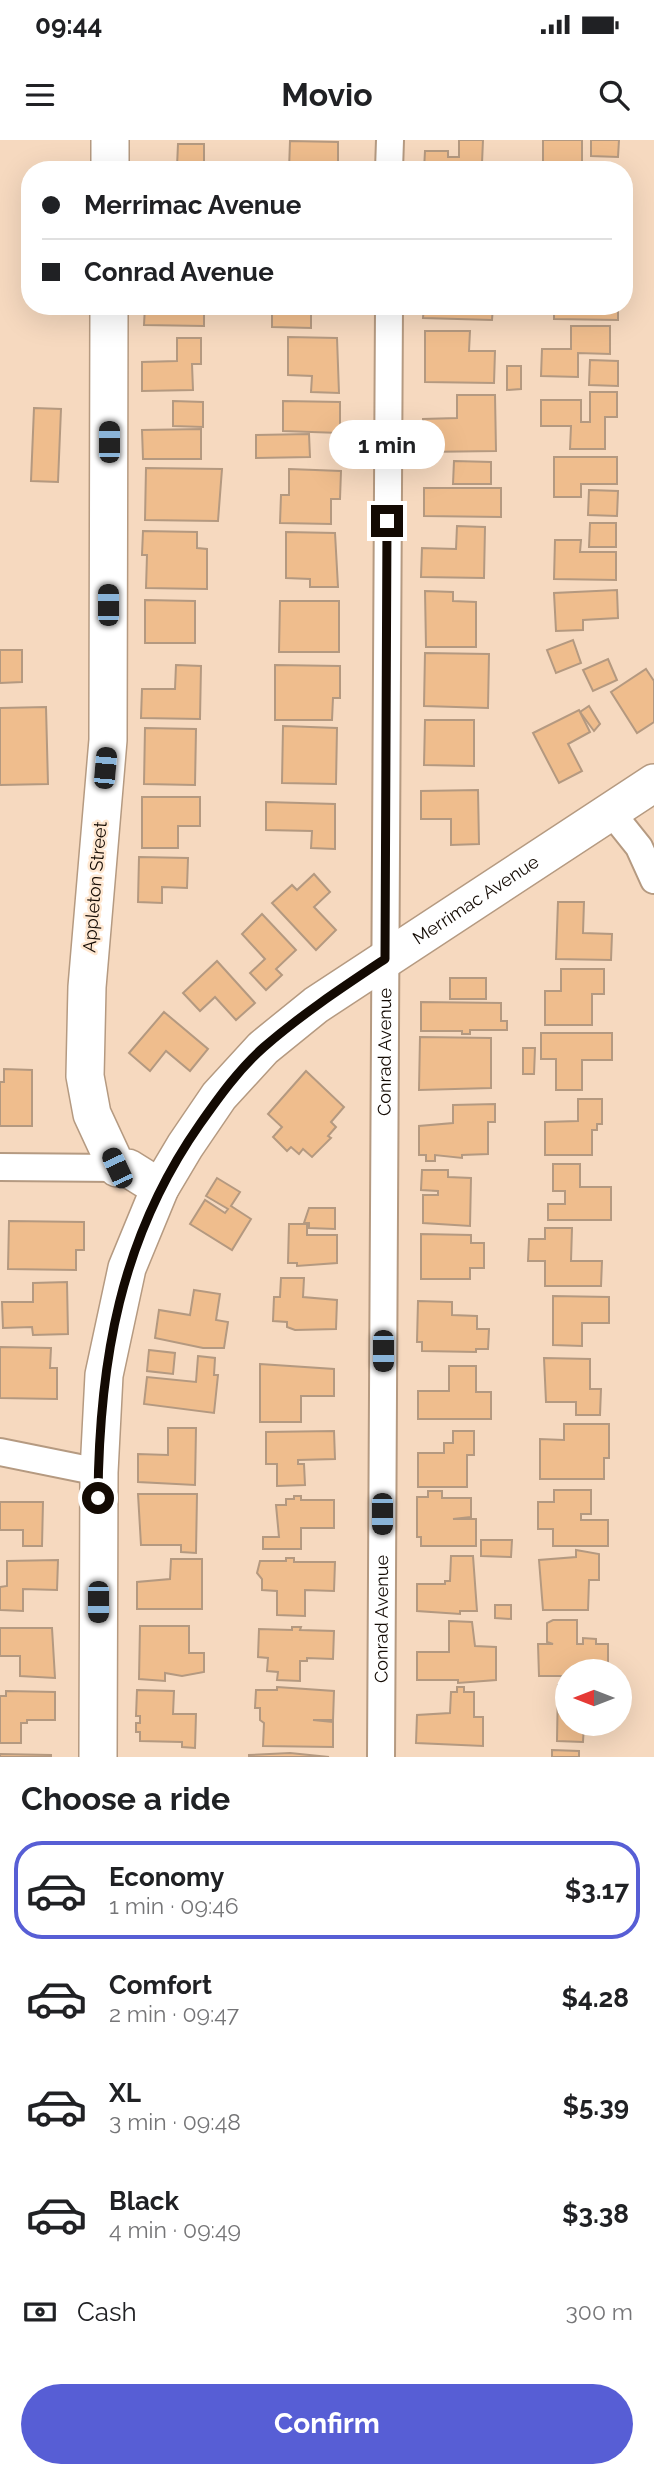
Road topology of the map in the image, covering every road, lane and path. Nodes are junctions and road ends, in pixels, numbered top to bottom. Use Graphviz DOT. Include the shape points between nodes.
graph roads {
  1 [pos="110,140"];
  2 [pos="390,140"];
  3 [pos="110,161"];
  4 [pos="389,161"];
  5 [pos="109,315"];
  6 [pos="389,315"];
  7 [pos="654,783"];
  8 [pos="611,812"];
  9 [pos="654,880"];
  10 [pos="385,959"];
  11 [pos="0,1167"];
  12 [pos="117,1168"];
  13 [pos="160,1188"];
  14 [pos="0,1452"];
  15 [pos="99,1472"];
  16 [pos="98,1757"];
  17 [pos="381,1757"];
  1 -- 3 [label="street"];
  2 -- 4 [label="street"];
  5 -- 12 [label="street, Appleton Street" via="108,740 87,987 85,1076 92,1114"];
  6 -- 10 [label="street, Conrad Avenue"];
  7 -- 8 [label="street, Merrimac Avenue"];
  8 -- 9 [label="street" via="639,847"];
  8 -- 10 [label="street, Merrimac Avenue"];
  10 -- 13 [label="street, Merrimac Avenue" via="316,1005 263,1048 219,1096"];
  10 -- 17 [label="street, Conrad Avenue"];
  11 -- 12 [label="street"];
  12 -- 13 [label="street" via="128,1168"];
  13 -- 15 [label="street, Merrimac Avenue" via="127,1268 115,1319 104,1375"];
  14 -- 15 [label="street"];
  15 -- 16 [label="street, Merrimac Avenue"];
}
